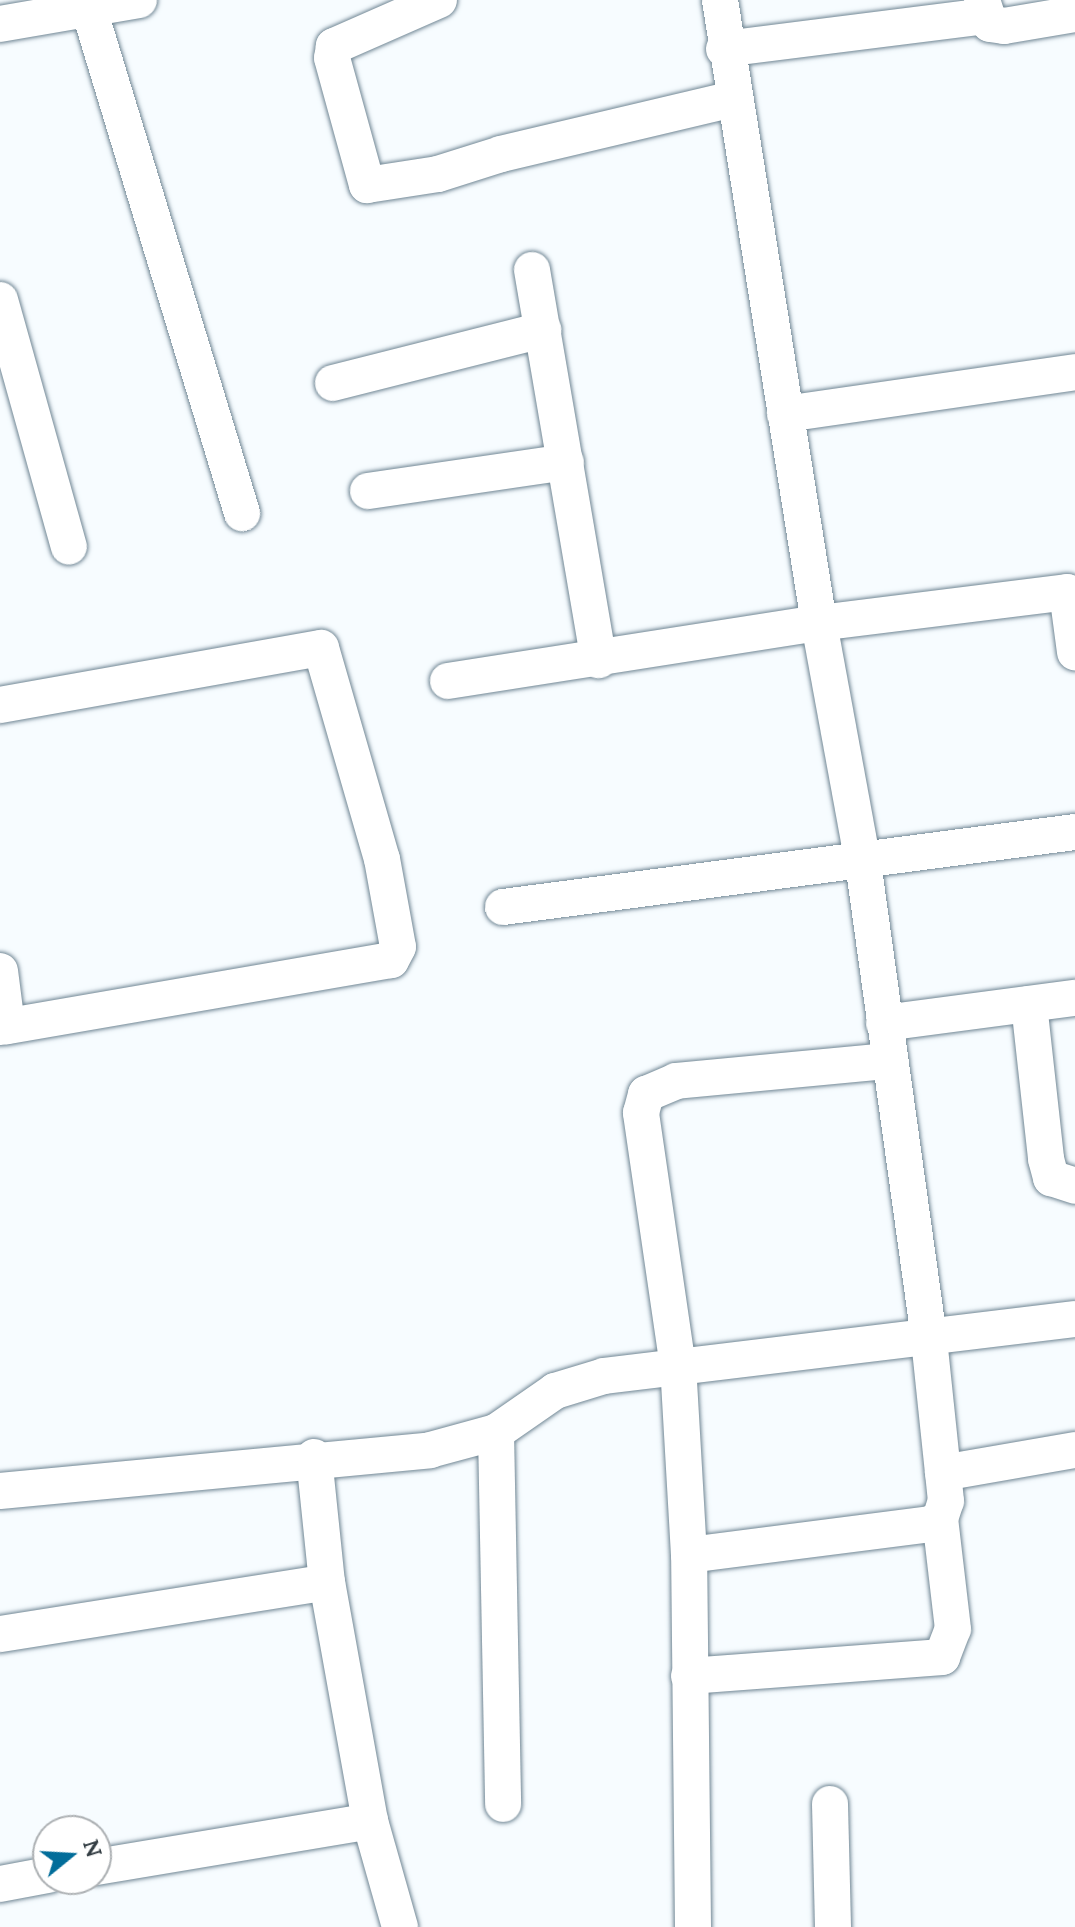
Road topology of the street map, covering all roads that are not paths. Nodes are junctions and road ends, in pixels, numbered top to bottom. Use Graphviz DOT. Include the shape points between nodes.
graph roads {
  1 [pos="139,0"];
  2 [pos="439,0"];
  3 [pos="720,0"];
  4 [pos="984,8"];
  5 [pos="89,9"];
  6 [pos="1075,14"];
  7 [pos="0,24"];
  8 [pos="724,49"];
  9 [pos="733,99"];
  10 [pos="532,270"];
  11 [pos="0,300"];
  12 [pos="543,330"];
  13 [pos="1075,372"];
  14 [pos="333,383"];
  15 [pos="785,414"];
  16 [pos="566,462"];
  17 [pos="368,491"];
  18 [pos="242,513"];
  19 [pos="69,547"];
  20 [pos="1071,592"];
  21 [pos="819,623"];
  22 [pos="1075,652"];
  23 [pos="599,660"];
  24 [pos="448,681"];
  25 [pos="0,705"];
  26 [pos="1075,832"];
  27 [pos="863,863"];
  28 [pos="503,907"];
  29 [pos="0,971"];
  30 [pos="1075,998"];
  31 [pos="1029,1004"];
  32 [pos="884,1023"];
  33 [pos="4,1026"];
  34 [pos="889,1061"];
  35 [pos="1075,1186"];
  36 [pos="1075,1319"];
  37 [pos="929,1338"];
  38 [pos="678,1367"];
  39 [pos="496,1432"];
  40 [pos="1075,1450"];
  41 [pos="314,1457"];
  42 [pos="943,1473"];
  43 [pos="0,1491"];
  44 [pos="940,1519"];
  45 [pos="689,1555"];
  46 [pos="327,1582"];
  47 [pos="0,1634"];
  48 [pos="689,1676"];
  49 [pos="503,1804"];
  50 [pos="830,1804"];
  51 [pos="370,1821"];
  52 [pos="112,1864"];
  53 [pos="32,1878"];
  54 [pos="0,1884"];
  55 [pos="400,1927"];
  56 [pos="693,1927"];
  57 [pos="833,1927"];
  1 -- 5 [label="street"];
  2 -- 9 [label="street" via="334,46 332,58 367,185 438,174"];
  3 -- 8 [label="street"];
  4 -- 6 [label="street" via="990,24 1004,26"];
  4 -- 8 [label="street"];
  5 -- 7 [label="street"];
  5 -- 18 [label="street"];
  8 -- 9 [label="street"];
  9 -- 15 [label="street"];
  10 -- 12 [label="street"];
  11 -- 19 [label="street"];
  12 -- 14 [label="street"];
  12 -- 16 [label="street"];
  13 -- 15 [label="street"];
  15 -- 21 [label="street"];
  16 -- 17 [label="street"];
  16 -- 23 [label="street"];
  20 -- 21 [label="street"];
  20 -- 22 [label="street"];
  21 -- 23 [label="street"];
  21 -- 27 [label="street"];
  23 -- 24 [label="street"];
  25 -- 33 [label="street" via="321,648 382,859 398,947 391,960"];
  26 -- 27 [label="street"];
  27 -- 28 [label="street"];
  27 -- 32 [label="street"];
  29 -- 33 [label="street"];
  30 -- 31 [label="street"];
  31 -- 32 [label="street"];
  31 -- 35 [label="street" via="1046,1159 1051,1178"];
  32 -- 34 [label="street"];
  34 -- 37 [label="street"];
  34 -- 38 [label="street" via="676,1081 646,1094 641,1113"];
  36 -- 37 [label="street"];
  37 -- 38 [label="street"];
  37 -- 42 [label="street"];
  38 -- 39 [label="street" via="579,1382 555,1391"];
  38 -- 45 [label="street"];
  39 -- 41 [label="street" via="430,1450"];
  39 -- 49 [label="street"];
  40 -- 42 [label="street"];
  41 -- 43 [label="street"];
  41 -- 46 [label="street"];
  42 -- 44 [label="street" via="946,1501"];
  44 -- 45 [label="street"];
  44 -- 48 [label="street" via="953,1629 942,1657"];
  45 -- 48 [label="street"];
  46 -- 47 [label="street"];
  46 -- 51 [label="street"];
  48 -- 56 [label="street"];
  50 -- 57 [label="street"];
  51 -- 52 [label="street"];
  51 -- 55 [label="street"];
  53 -- 54 [label="street"];
}
